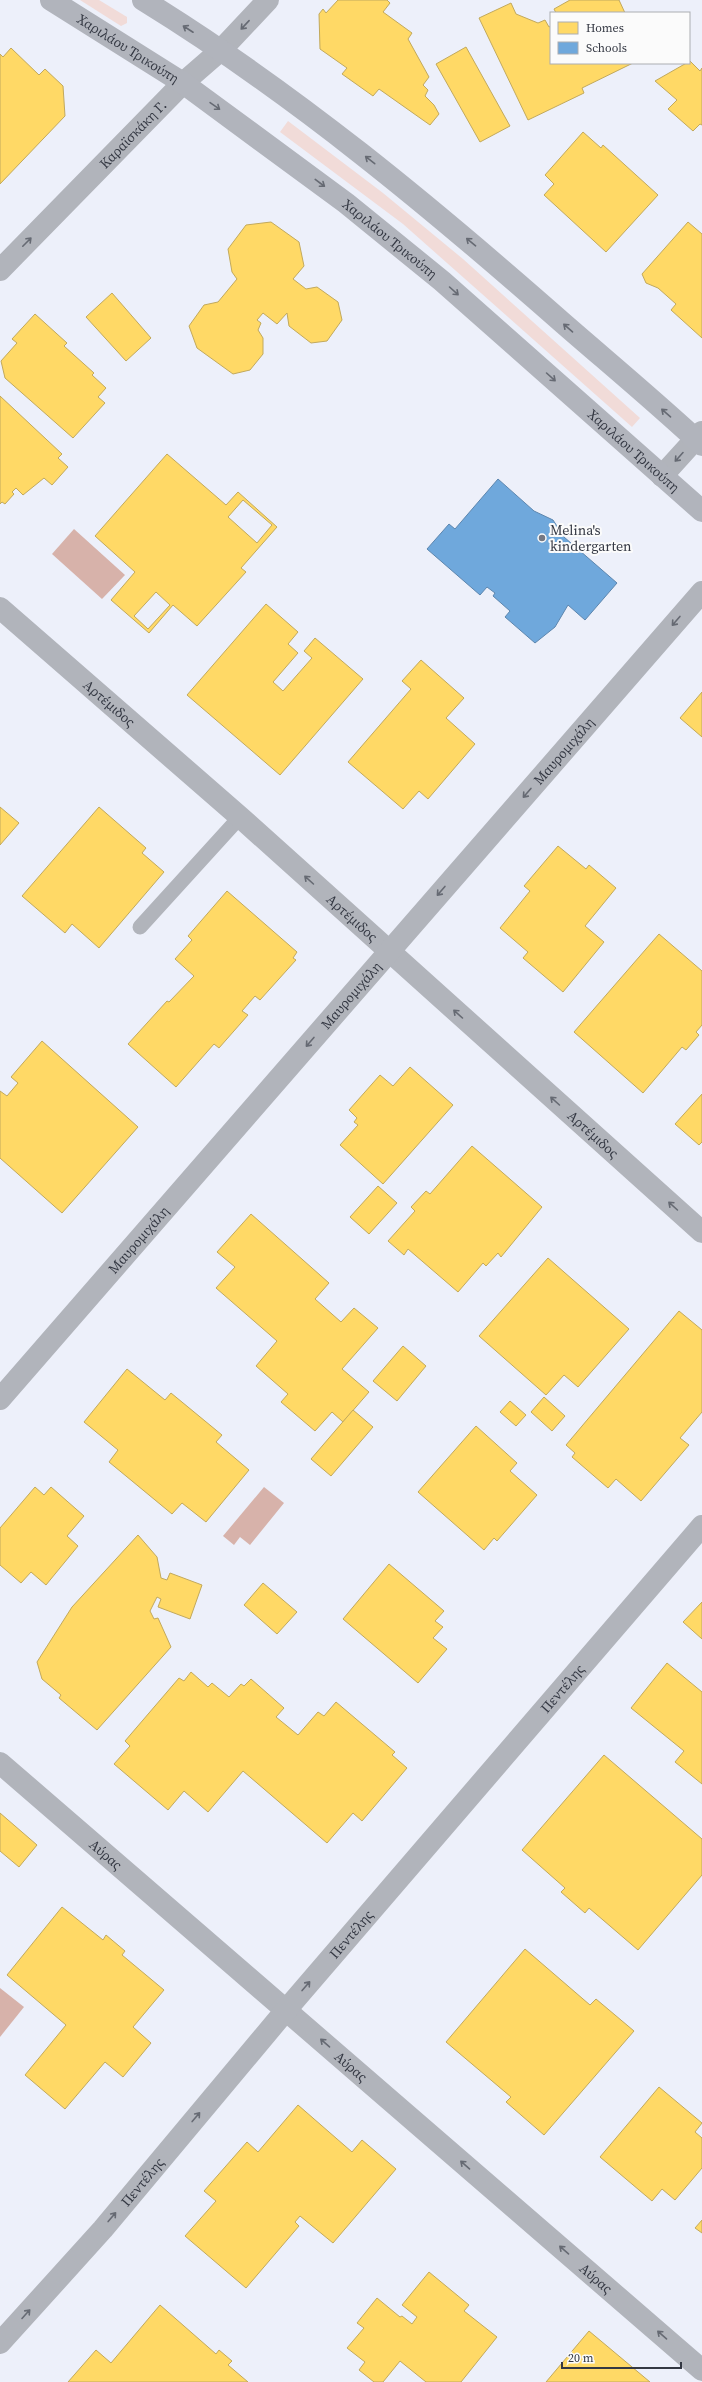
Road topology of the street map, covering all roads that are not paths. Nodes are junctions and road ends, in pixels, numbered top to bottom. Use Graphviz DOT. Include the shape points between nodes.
graph roads {
  1 [pos="51,0"];
  2 [pos="143,0"];
  3 [pos="268,0"];
  4 [pos="221,50"];
  5 [pos="183,83"];
  6 [pos="0,270"];
  7 [pos="700,439"];
  8 [pos="662,476"];
  9 [pos="702,511"];
  10 [pos="702,592"];
  11 [pos="0,608"];
  12 [pos="240,817"];
  13 [pos="140,927"];
  14 [pos="388,952"];
  15 [pos="702,1232"];
  16 [pos="0,1399"];
  17 [pos="702,1526"];
  18 [pos="0,1763"];
  19 [pos="286,2010"];
  20 [pos="0,2344"];
  21 [pos="702,2370"];
  1 -- 5 [label="street, Χαριλάου Τρικούπη"];
  4 -- 2 [label="street, one-way"];
  3 -- 4 [label="street, Καραϊσκάκη Γ., one-way"];
  4 -- 5 [label="street, Καραϊσκάκη Γ."];
  7 -- 4 [label="street, one-way" via="466,239 298,105"];
  6 -- 5 [label="street, Καραϊσκάκη Γ., one-way"];
  5 -- 8 [label="street, Χαριλάου Τρικούπη, one-way" via="346,203 442,281"];
  7 -- 8 [label="street, one-way"];
  8 -- 9 [label="street, Χαριλάου Τρικούπη"];
  10 -- 14 [label="street, Μαυρομιχάλη, one-way"];
  11 -- 12 [label="street, Αρτέμιδος"];
  12 -- 13 [label="lane"];
  14 -- 12 [label="street, Αρτέμιδος, one-way"];
  15 -- 14 [label="street, Αρτέμιδος, one-way"];
  14 -- 16 [label="street, Μαυρομιχάλη, one-way"];
  19 -- 17 [label="street, Πεντέλης, one-way"];
  18 -- 19 [label="street, Αύρας"];
  20 -- 19 [label="street, Πεντέλης, one-way" via="102,2229"];
  21 -- 19 [label="street, Αύρας, one-way"];
}
